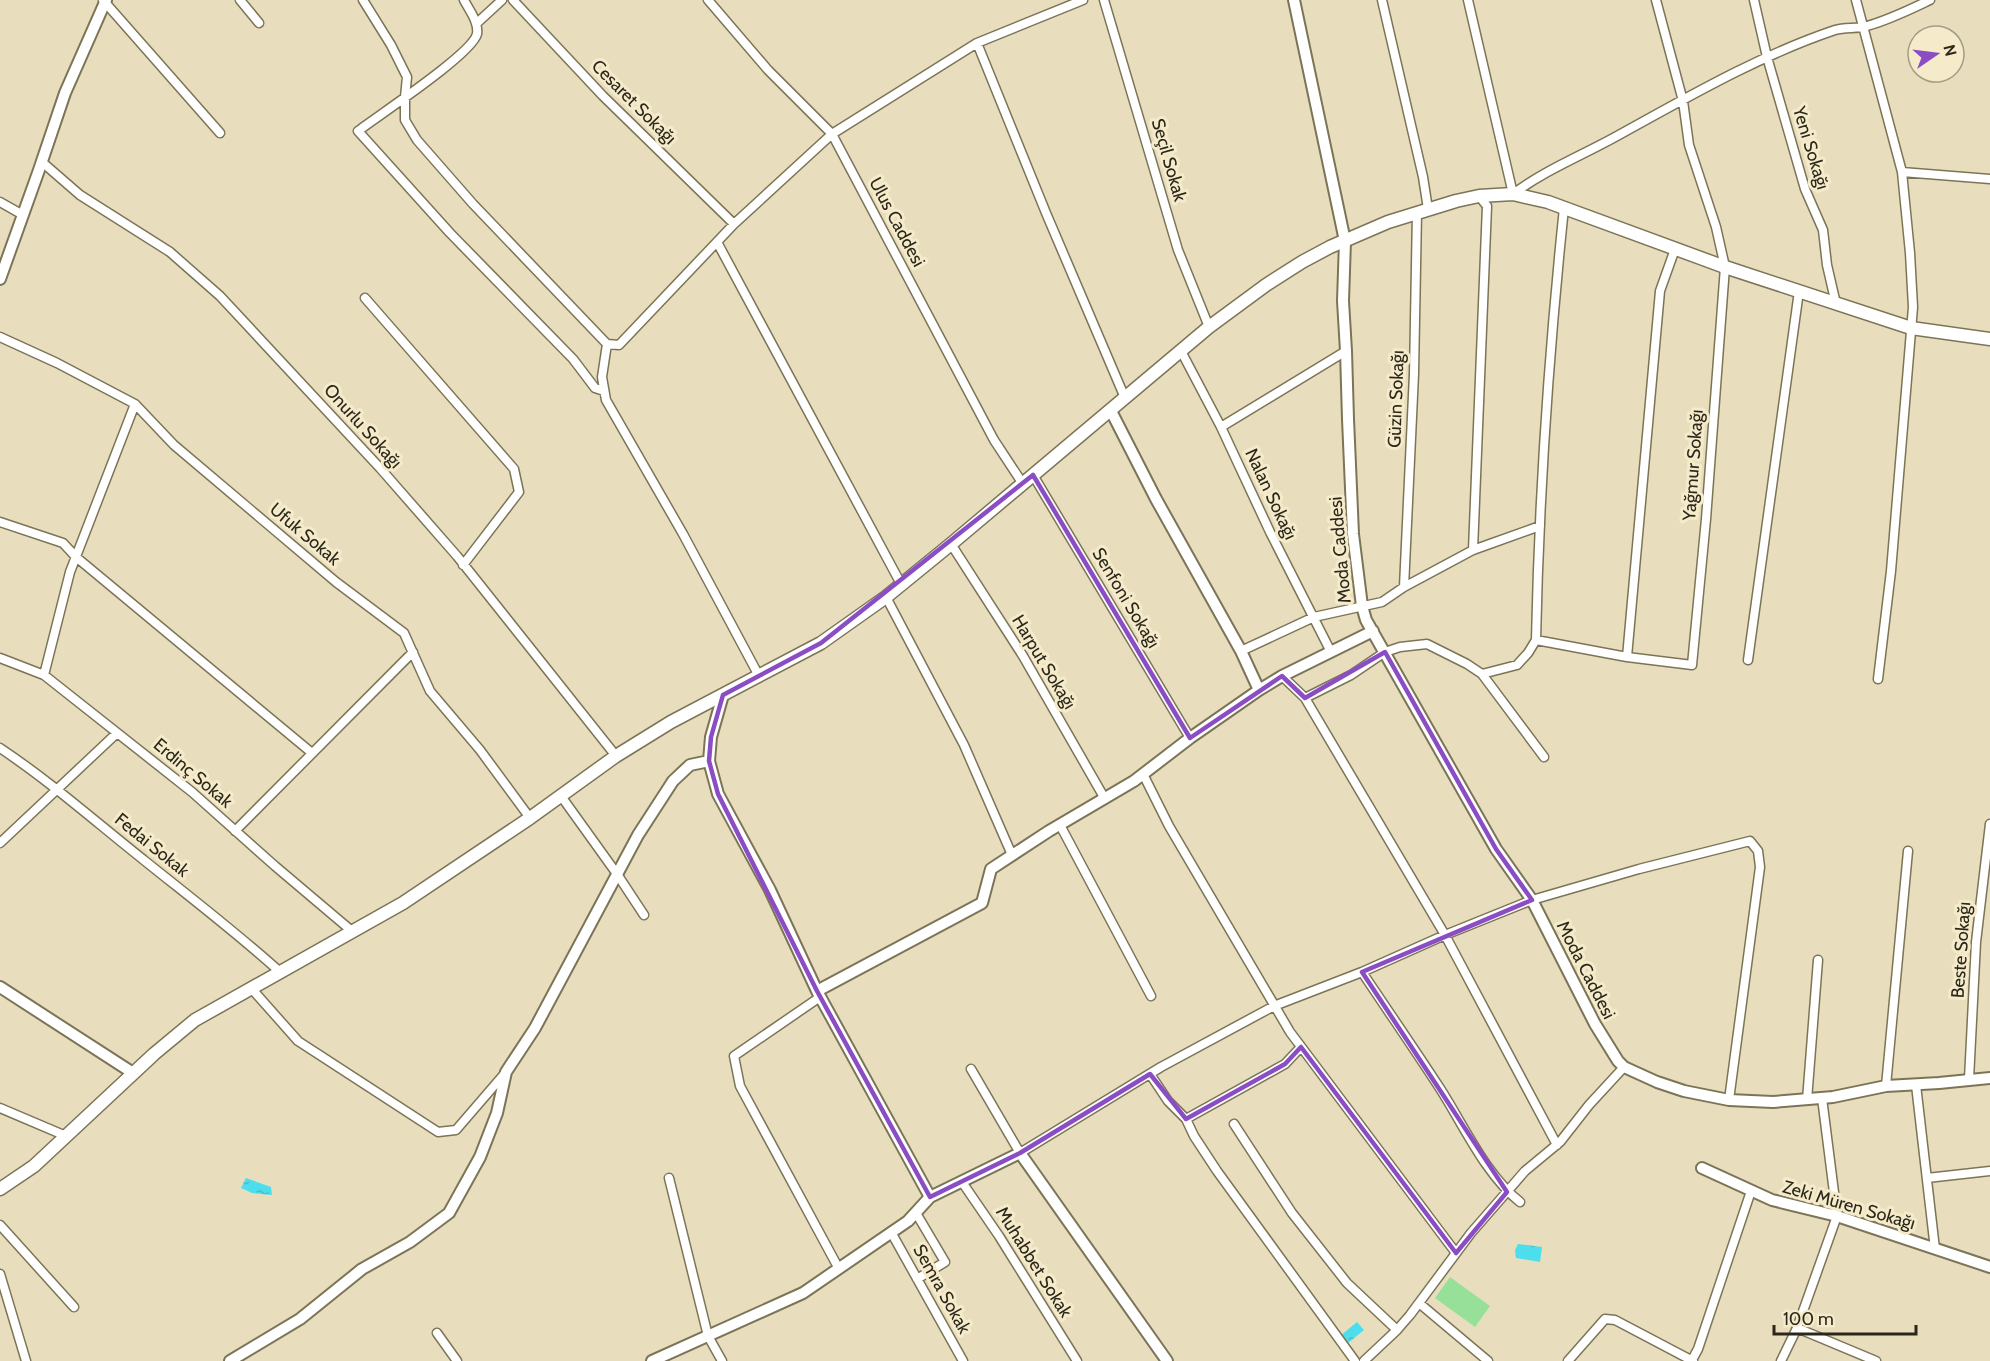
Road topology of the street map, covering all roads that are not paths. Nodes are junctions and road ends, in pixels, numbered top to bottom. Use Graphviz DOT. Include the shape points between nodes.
graph roads {
  1 [pos="104,0"];
  2 [pos="240,0"];
  3 [pos="363,0"];
  4 [pos="464,0"];
  5 [pos="502,0"];
  6 [pos="513,0"];
  7 [pos="708,0"];
  8 [pos="1083,0"];
  9 [pos="1104,0"];
  10 [pos="1294,0"];
  11 [pos="1382,0"];
  12 [pos="1468,0"];
  13 [pos="1656,0"];
  14 [pos="1754,0"];
  15 [pos="1856,0"];
  16 [pos="1930,0"];
  17 [pos="260,23"];
  18 [pos="477,23"];
  19 [pos="1864,27"];
  20 [pos="977,43"];
  21 [pos="1767,57"];
  22 [pos="405,97"];
  23 [pos="1683,101"];
  24 [pos="220,133"];
  25 [pos="832,134"];
  26 [pos="42,162"];
  27 [pos="1902,172"];
  28 [pos="1990,179"];
  29 [pos="1513,194"];
  30 [pos="1479,196"];
  31 [pos="0,202"];
  32 [pos="1564,208"];
  33 [pos="1423,211"];
  34 [pos="23,215"];
  35 [pos="734,225"];
  36 [pos="1345,241"];
  37 [pos="717,242"];
  38 [pos="1675,249"];
  39 [pos="1725,267"];
  40 [pos="0,279"];
  41 [pos="1799,291"];
  42 [pos="365,298"];
  43 [pos="1836,304"];
  44 [pos="1209,327"];
  45 [pos="1911,328"];
  46 [pos="0,337"];
  47 [pos="1990,339"];
  48 [pos="607,344"];
  49 [pos="1181,351"];
  50 [pos="1346,351"];
  51 [pos="604,391"];
  52 [pos="1125,398"];
  53 [pos="135,404"];
  54 [pos="1110,411"];
  55 [pos="1221,427"];
  56 [pos="1033,475"];
  57 [pos="1023,484"];
  58 [pos="0,522"];
  59 [pos="1540,526"];
  60 [pos="951,544"];
  61 [pos="1473,550"];
  62 [pos="76,557"];
  63 [pos="463,565"];
  64 [pos="901,584"];
  65 [pos="1404,587"];
  66 [pos="886,597"];
  67 [pos="1362,606"];
  68 [pos="1314,616"];
  69 [pos="1373,631"];
  70 [pos="1536,640"];
  71 [pos="1241,651"];
  72 [pos="413,652"];
  73 [pos="1330,652"];
  74 [pos="1385,652"];
  75 [pos="1627,657"];
  76 [pos="0,658"];
  77 [pos="1748,660"];
  78 [pos="1482,674"];
  79 [pos="44,675"];
  80 [pos="759,676"];
  81 [pos="1282,676"];
  82 [pos="1878,679"];
  83 [pos="1259,690"];
  84 [pos="723,695"];
  85 [pos="1305,698"];
  86 [pos="117,733"];
  87 [pos="1190,738"];
  88 [pos="0,748"];
  89 [pos="312,753"];
  90 [pos="616,756"];
  91 [pos="1544,758"];
  92 [pos="710,761"];
  93 [pos="1143,774"];
  94 [pos="57,789"];
  95 [pos="561,796"];
  96 [pos="1105,799"];
  97 [pos="530,818"];
  98 [pos="1990,824"];
  99 [pos="1060,825"];
  100 [pos="236,831"];
  101 [pos="0,843"];
  102 [pos="1908,851"];
  103 [pos="1012,855"];
  104 [pos="617,874"];
  105 [pos="1532,900"];
  106 [pos="644,915"];
  107 [pos="354,932"];
  108 [pos="1445,935"];
  109 [pos="1818,960"];
  110 [pos="280,972"];
  111 [pos="1362,972"];
  112 [pos="0,987"];
  113 [pos="251,988"];
  114 [pos="818,994"];
  115 [pos="1152,996"];
  116 [pos="1274,1006"];
  117 [pos="1301,1047"];
  118 [pos="1624,1067"];
  119 [pos="972,1069"];
  120 [pos="506,1072"];
  121 [pos="133,1073"];
  122 [pos="1150,1074"];
  123 [pos="1990,1078"];
  124 [pos="1969,1079"];
  125 [pos="1916,1085"];
  126 [pos="1886,1086"];
  127 [pos="1822,1098"];
  128 [pos="1729,1100"];
  129 [pos="1807,1100"];
  130 [pos="0,1108"];
  131 [pos="1186,1119"];
  132 [pos="1234,1124"];
  133 [pos="66,1136"];
  134 [pos="1557,1144"];
  135 [pos="1020,1153"];
  136 [pos="1702,1168"];
  137 [pos="1990,1171"];
  138 [pos="669,1178"];
  139 [pos="1927,1178"];
  140 [pos="962,1182"];
  141 [pos="0,1189"];
  142 [pos="1751,1191"];
  143 [pos="1508,1192"];
  144 [pos="930,1197"];
  145 [pos="1520,1202"];
  146 [pos="916,1213"];
  147 [pos="1837,1216"];
  148 [pos="0,1225"];
  149 [pos="891,1232"];
  150 [pos="1935,1249"];
  151 [pos="1456,1253"];
  152 [pos="1990,1268"];
  153 [pos="839,1269"];
  154 [pos="0,1274"];
  155 [pos="917,1279"];
  156 [pos="2,1289"];
  157 [pos="1419,1303"];
  158 [pos="74,1307"];
  159 [pos="1797,1328"];
  160 [pos="1397,1330"];
  161 [pos="437,1333"];
  162 [pos="708,1336"];
  163 [pos="1676,1357"];
  164 [pos="26,1361"];
  165 [pos="230,1361"];
  166 [pos="457,1361"];
  167 [pos="652,1361"];
  168 [pos="722,1361"];
  169 [pos="963,1361"];
  170 [pos="1077,1361"];
  171 [pos="1167,1361"];
  172 [pos="1354,1361"];
  173 [pos="1364,1361"];
  174 [pos="1488,1361"];
  175 [pos="1568,1361"];
  176 [pos="1692,1361"];
  177 [pos="1781,1361"];
  178 [pos="1876,1361"];
  1 -- 24 [label="street"];
  1 -- 26 [label="street" via="65,93"];
  2 -- 17 [label="street"];
  3 -- 22 [label="street" via="407,77"];
  4 -- 18 [label="street"];
  5 -- 18 [label="street"];
  6 -- 35 [label="street, Cesaret Sokağı" via="603,96"];
  7 -- 25 [label="street, Ulus Caddesi" via="768,70"];
  8 -- 20 [label="street"];
  9 -- 44 [label="street, Seçil Sokak" via="1178,250"];
  10 -- 36 [label="street, Moda Caddesi"];
  11 -- 33 [label="street, Güzin Sokağı" via="1423,177"];
  12 -- 29 [label="street"];
  13 -- 23 [label="street, Yağmur Sokağı"];
  14 -- 21 [label="street, Yeni Sokağı"];
  15 -- 19 [label="street"];
  16 -- 19 [label="street"];
  18 -- 22 [label="street" via="477,36 469,45 437,76"];
  19 -- 21 [label="street" via="1838,29"];
  19 -- 27 [label="street"];
  20 -- 25 [label="street"];
  20 -- 52 [label="street"];
  21 -- 23 [label="street"];
  21 -- 43 [label="street, Yeni Sokağı" via="1805,189 1823,230"];
  22 -- 48 [label="street" via="405,120 417,140"];
  22 -- 51 [label="street" via="358,131 450,233 573,358 595,388"];
  23 -- 29 [label="street"];
  23 -- 39 [label="street, Yağmur Sokağı" via="1689,145"];
  25 -- 35 [label="street"];
  25 -- 57 [label="street, Ulus Caddesi" via="994,440"];
  26 -- 34 [label="street"];
  26 -- 63 [label="street, Onurlu Sokağı" via="80,195 170,252 220,296 380,468"];
  27 -- 28 [label="street"];
  27 -- 45 [label="street" via="1910,253"];
  29 -- 30 [label="main road"];
  29 -- 32 [label="main road"];
  30 -- 33 [label="main road"];
  30 -- 61 [label="street" via="1487,206"];
  31 -- 34 [label="street"];
  32 -- 38 [label="main road"];
  32 -- 59 [label="street" via="1550,342"];
  33 -- 36 [label="main road"];
  33 -- 65 [label="street, Güzin Sokağı"];
  34 -- 40 [label="street"];
  35 -- 37 [label="street"];
  36 -- 44 [label="main road" via="1302,262"];
  36 -- 50 [label="street, Moda Caddesi"];
  37 -- 48 [label="street" via="619,345"];
  37 -- 64 [label="street"];
  38 -- 39 [label="main road"];
  38 -- 75 [label="street" via="1660,291"];
  39 -- 41 [label="main road"];
  39 -- 75 [label="street, Yağmur Sokağı" via="1692,665"];
  41 -- 43 [label="main road"];
  41 -- 77 [label="street"];
  42 -- 63 [label="street" via="514,469 519,492"];
  43 -- 45 [label="main road"];
  44 -- 49 [label="main road"];
  45 -- 47 [label="main road"];
  45 -- 82 [label="street" via="1892,570"];
  46 -- 53 [label="street, Ufuk Sokak"];
  48 -- 51 [label="street"];
  49 -- 52 [label="main road"];
  49 -- 55 [label="street, Nalan Sokağı"];
  50 -- 55 [label="street"];
  50 -- 67 [label="street, Moda Caddesi" via="1353,534"];
  51 -- 80 [label="street"];
  52 -- 54 [label="main road"];
  53 -- 62 [label="street"];
  53 -- 72 [label="street, Ufuk Sokak" via="210,476 336,582 404,633"];
  54 -- 56 [label="main road"];
  54 -- 71 [label="street"];
  55 -- 68 [label="street, Nalan Sokağı"];
  56 -- 57 [label="main road"];
  56 -- 87 [label="street, Senfoni Sokağı"];
  57 -- 60 [label="main road"];
  58 -- 62 [label="street" via="63,543"];
  59 -- 61 [label="street"];
  59 -- 70 [label="street"];
  60 -- 64 [label="main road"];
  60 -- 96 [label="street, Harput Sokağı" via="1023,656"];
  61 -- 65 [label="street"];
  62 -- 79 [label="street"];
  62 -- 89 [label="street"];
  63 -- 90 [label="street, Onurlu Sokağı"];
  64 -- 66 [label="main road"];
  65 -- 67 [label="street" via="1382,602"];
  66 -- 80 [label="main road" via="821,643"];
  66 -- 103 [label="street" via="964,745"];
  67 -- 68 [label="street"];
  67 -- 69 [label="street, Moda Caddesi" via="1365,621"];
  68 -- 71 [label="street"];
  68 -- 73 [label="street, Nalan Sokağı"];
  69 -- 73 [label="street"];
  69 -- 74 [label="street, Moda Caddesi"];
  70 -- 75 [label="street"];
  70 -- 78 [label="street" via="1517,665"];
  71 -- 83 [label="street"];
  72 -- 89 [label="street"];
  72 -- 97 [label="street, Ufuk Sokak" via="430,691"];
  73 -- 81 [label="street"];
  74 -- 78 [label="street" via="1427,644"];
  74 -- 85 [label="street"];
  74 -- 105 [label="street, Moda Caddesi" via="1496,849"];
  76 -- 79 [label="street, Erdinç Sokak"];
  78 -- 91 [label="street"];
  79 -- 86 [label="street, Erdinç Sokak"];
  80 -- 84 [label="main road"];
  81 -- 83 [label="street"];
  81 -- 85 [label="street"];
  83 -- 87 [label="street"];
  84 -- 90 [label="main road"];
  84 -- 92 [label="street" via="711,736"];
  85 -- 108 [label="street"];
  86 -- 94 [label="street"];
  86 -- 100 [label="street, Erdinç Sokak"];
  87 -- 93 [label="street"];
  88 -- 94 [label="street, Fedai Sokak"];
  89 -- 100 [label="street"];
  90 -- 95 [label="main road"];
  92 -- 104 [label="street" via="690,765 673,781"];
  92 -- 114 [label="street" via="718,794 770,890"];
  93 -- 96 [label="street"];
  93 -- 116 [label="street"];
  94 -- 101 [label="street"];
  94 -- 110 [label="street, Fedai Sokak"];
  95 -- 97 [label="main road"];
  95 -- 104 [label="street"];
  96 -- 99 [label="street"];
  97 -- 107 [label="main road"];
  98 -- 124 [label="street, Beste Sokağı" via="1976,942"];
  99 -- 103 [label="street"];
  99 -- 115 [label="street"];
  100 -- 107 [label="street, Erdinç Sokak"];
  102 -- 126 [label="street"];
  103 -- 114 [label="street" via="991,869 982,903"];
  104 -- 106 [label="street"];
  104 -- 120 [label="street" via="535,1028"];
  105 -- 108 [label="street"];
  105 -- 118 [label="street, Moda Caddesi" via="1595,1024"];
  105 -- 128 [label="street" via="1750,841 1758,851 1760,867"];
  107 -- 110 [label="main road"];
  108 -- 111 [label="street"];
  108 -- 134 [label="street"];
  109 -- 129 [label="street"];
  110 -- 113 [label="main road"];
  111 -- 116 [label="street"];
  111 -- 143 [label="street"];
  112 -- 121 [label="street"];
  113 -- 120 [label="street" via="298,1041 438,1132 456,1130"];
  113 -- 121 [label="main road" via="195,1020"];
  114 -- 144 [label="street"];
  114 -- 153 [label="street" via="734,1056 740,1086"];
  116 -- 117 [label="street"];
  116 -- 122 [label="street"];
  117 -- 131 [label="street" via="1285,1064"];
  117 -- 151 [label="street"];
  118 -- 128 [label="street" via="1684,1091"];
  118 -- 134 [label="street"];
  119 -- 135 [label="street"];
  120 -- 165 [label="street" via="497,1113 480,1157 449,1213 410,1242 362,1269 300,1319"];
  121 -- 133 [label="main road"];
  122 -- 131 [label="street"];
  122 -- 135 [label="street"];
  123 -- 124 [label="street"];
  124 -- 125 [label="street"];
  125 -- 126 [label="street"];
  125 -- 139 [label="street"];
  126 -- 127 [label="street"];
  127 -- 129 [label="street"];
  127 -- 147 [label="street"];
  128 -- 129 [label="street"];
  130 -- 133 [label="street"];
  131 -- 172 [label="street" via="1217,1172"];
  132 -- 160 [label="street" via="1292,1213 1347,1283"];
  133 -- 141 [label="main road" via="34,1166"];
  134 -- 143 [label="street" via="1525,1171"];
  135 -- 140 [label="street"];
  135 -- 171 [label="street"];
  136 -- 142 [label="street, Zeki Müren Sokağı"];
  137 -- 139 [label="street"];
  138 -- 162 [label="street"];
  139 -- 150 [label="street"];
  140 -- 144 [label="street"];
  140 -- 170 [label="street, Muhabbet Sokak"];
  142 -- 147 [label="street, Zeki Müren Sokağı"];
  142 -- 176 [label="street"];
  143 -- 145 [label="street"];
  143 -- 151 [label="street"];
  144 -- 146 [label="street"];
  146 -- 149 [label="street"];
  146 -- 155 [label="street" via="945,1262"];
  147 -- 150 [label="street, Zeki Müren Sokağı"];
  147 -- 159 [label="street"];
  148 -- 158 [label="street"];
  149 -- 153 [label="street"];
  149 -- 155 [label="street, Semra Sokak"];
  150 -- 152 [label="street, Zeki Müren Sokağı"];
  151 -- 157 [label="street"];
  153 -- 162 [label="street" via="803,1293"];
  154 -- 156 [label="street"];
  155 -- 169 [label="street, Semra Sokak"];
  156 -- 164 [label="street"];
  157 -- 160 [label="street"];
  157 -- 174 [label="street"];
  159 -- 177 [label="street"];
  159 -- 178 [label="street"];
  160 -- 173 [label="street"];
  161 -- 166 [label="street"];
  162 -- 167 [label="street"];
  162 -- 168 [label="street"];
  163 -- 175 [label="street" via="1615,1320 1605,1319"];
  163 -- 176 [label="street"];
}
